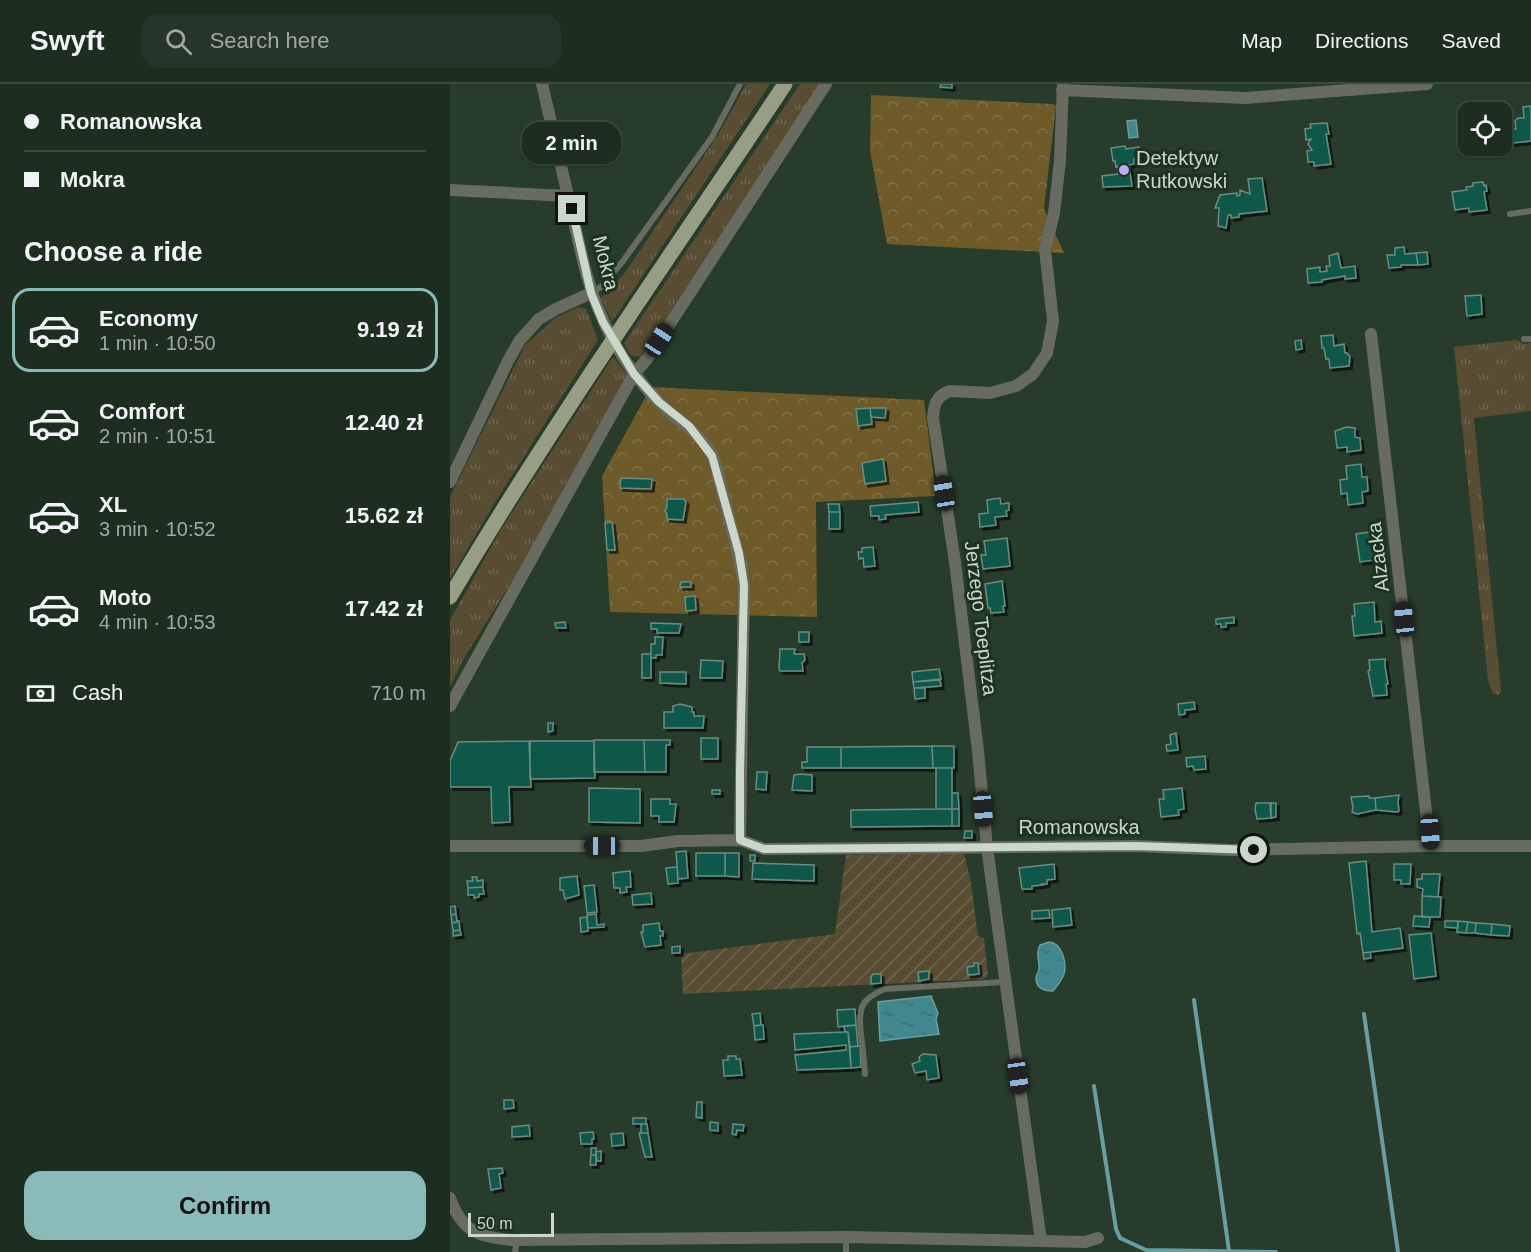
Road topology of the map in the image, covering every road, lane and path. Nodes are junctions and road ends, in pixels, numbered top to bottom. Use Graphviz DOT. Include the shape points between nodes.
graph roads {
  1 [pos="542,84"];
  2 [pos="740,84"];
  3 [pos="785,84"];
  4 [pos="826,84"];
  5 [pos="1426,84"];
  6 [pos="1063,87"];
  7 [pos="450,190"];
  8 [pos="568,196"];
  9 [pos="1531,211"];
  10 [pos="1510,214"];
  11 [pos="591,293"];
  12 [pos="1371,334"];
  13 [pos="634,374"];
  14 [pos="450,482"];
  15 [pos="450,597"];
  16 [pos="450,706"];
  17 [pos="740,840"];
  18 [pos="450,846"];
  19 [pos="1430,846"];
  20 [pos="1531,846"];
  21 [pos="987,847"];
  22 [pos="1004,982"];
  23 [pos="866,1074"];
  24 [pos="450,1198"];
  25 [pos="846,1237"];
  26 [pos="1098,1238"];
  27 [pos="1041,1241"];
  28 [pos="516,1246"];
  29 [pos="846,1252"];
  1 -- 8 [label="street, Mokra"];
  2 -- 11 [label="lane" via="712,136 622,261 602,286"];
  3 -- 15 [label="main road" via="597,362"];
  4 -- 13 [label="street"];
  5 -- 6 [label="street" via="1245,98"];
  6 -- 21 [label="street, Jerzego Toeplitza" via="1060,161 1045,250 1053,321 1047,352 1033,374 1016,386 990,393 950,391 938,398 934,409"];
  7 -- 8 [label="street"];
  8 -- 11 [label="street, Mokra"];
  9 -- 10 [label="lane"];
  11 -- 13 [label="street, Mokra"];
  11 -- 14 [label="street" via="538,319 520,340"];
  12 -- 19 [label="street, Alzacka"];
  13 -- 16 [label="street"];
  13 -- 17 [label="street, Mokra" via="659,402 689,426 712,456 739,553 744,585"];
  17 -- 18 [label="street, Romanowska" via="641,846"];
  17 -- 21 [label="street, Romanowska" via="764,849"];
  19 -- 20 [label="street, Romanowska"];
  19 -- 21 [label="street, Romanowska" via="1232,850"];
  21 -- 22 [label="street, Jerzego Toeplitza"];
  22 -- 23 [label="lane" via="885,989 875,993 867,999 859,1016"];
  22 -- 27 [label="street, Jerzego Toeplitza"];
  24 -- 28 [label="street" via="460,1219 472,1232"];
  25 -- 27 [label="street"];
  25 -- 28 [label="street"];
  25 -- 29 [label="lane"];
  26 -- 27 [label="street" via="1085,1242"];
}
